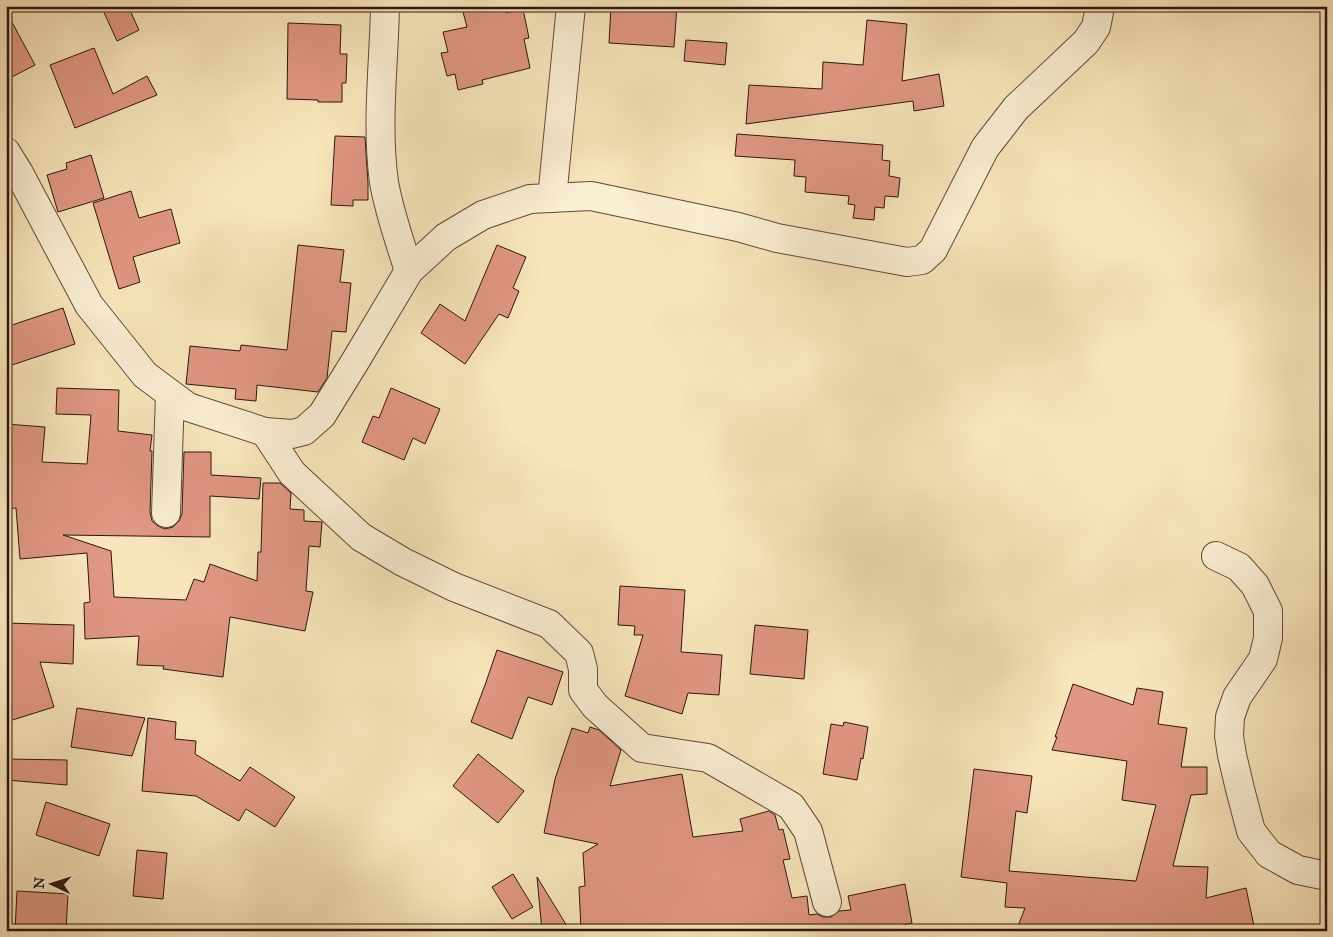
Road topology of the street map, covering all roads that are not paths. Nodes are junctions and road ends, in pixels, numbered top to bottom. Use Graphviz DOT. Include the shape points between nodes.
graph roads {
  1 [pos="386,6"];
  2 [pos="571,6"];
  3 [pos="1098,6"];
  4 [pos="6,152"];
  5 [pos="552,198"];
  6 [pos="409,270"];
  7 [pos="170,394"];
  8 [pos="265,432"];
  9 [pos="166,513"];
  10 [pos="1216,556"];
  11 [pos="1327,876"];
  12 [pos="828,902"];
  1 -- 6 [label="street" via="381,141 392,216"];
  2 -- 5 [label="street"];
  3 -- 5 [label="street" via="1096,27 1086,42 1016,108 985,148 934,250 922,260 908,262 777,238 591,196"];
  4 -- 7 [label="street" via="89,305 145,375"];
  5 -- 6 [label="street" via="530,199 483,215 446,237"];
  6 -- 8 [label="street" via="322,415 304,431 292,434"];
  7 -- 8 [label="street" via="188,407"];
  7 -- 9 [label="street"];
  8 -- 12 [label="street" via="292,473 361,537 454,587 549,624 580,653 583,690 595,706 642,748 708,758 791,806 808,831"];
  10 -- 11 [label="street" via="1239,567 1255,585 1268,610 1268,638 1263,660 1237,697 1230,717 1232,755 1251,830 1269,854 1298,870"];
}
